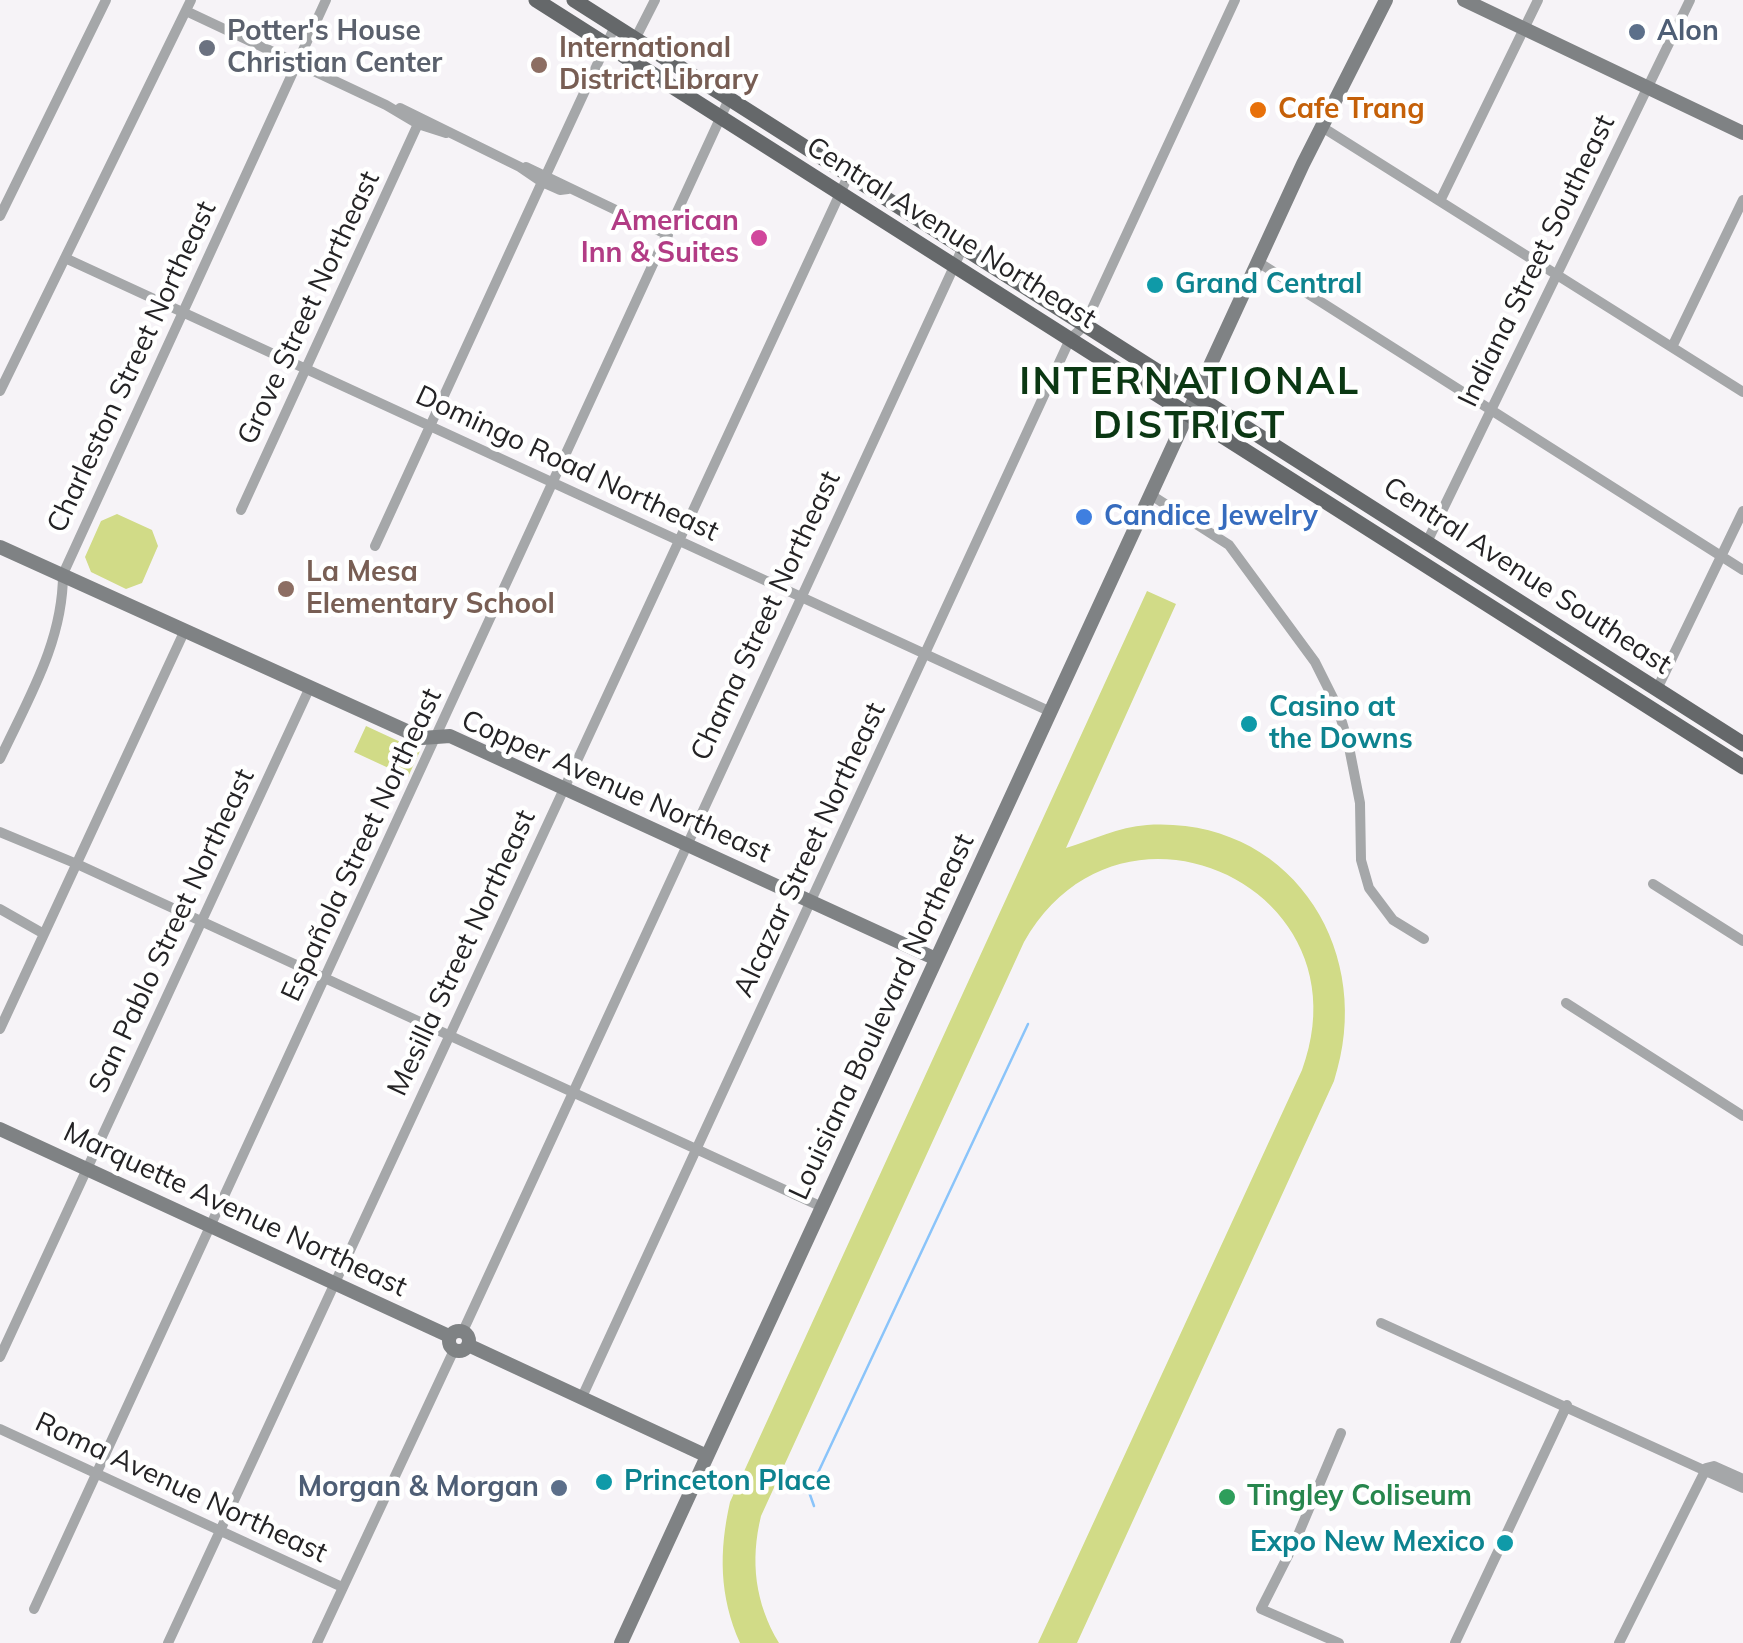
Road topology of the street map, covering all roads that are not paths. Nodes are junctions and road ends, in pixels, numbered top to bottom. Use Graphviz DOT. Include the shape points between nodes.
graph roads {
  1 [pos="106,0"];
  2 [pos="326,0"];
  3 [pos="536,0"];
  4 [pos="574,0"];
  5 [pos="655,0"];
  6 [pos="1235,0"];
  7 [pos="1386,0"];
  8 [pos="1464,0"];
  9 [pos="1538,0"];
  10 [pos="1690,0"];
  11 [pos="188,6"];
  12 [pos="615,26"];
  13 [pos="1524,28"];
  14 [pos="635,38"];
  15 [pos="606,45"];
  16 [pos="626,58"];
  17 [pos="296,64"];
  18 [pos="1647,88"];
  19 [pos="729,99"];
  20 [pos="386,106"];
  21 [pos="721,118"];
  22 [pos="418,124"];
  23 [pos="1322,127"];
  24 [pos="446,133"];
  25 [pos="1743,134"];
  26 [pos="848,174"];
  27 [pos="544,178"];
  28 [pos="840,192"];
  29 [pos="1743,200"];
  30 [pos="1440,201"];
  31 [pos="0,216"];
  32 [pos="668,235"];
  33 [pos="963,247"];
  34 [pos="64,258"];
  35 [pos="1258,262"];
  36 [pos="953,265"];
  37 [pos="1555,275"];
  38 [pos="182,312"];
  39 [pos="1084,326"];
  40 [pos="1070,339"];
  41 [pos="1672,348"];
  42 [pos="306,370"];
  43 [pos="0,391"];
  44 [pos="1743,392"];
  45 [pos="1197,396"];
  46 [pos="1490,409"];
  47 [pos="1189,413"];
  48 [pos="430,426"];
  49 [pos="553,482"];
  50 [pos="1151,495"];
  51 [pos="241,510"];
  52 [pos="1743,511"];
  53 [pos="679,540"];
  54 [pos="1427,542"];
  55 [pos="375,546"];
  56 [pos="0,547"];
  57 [pos="1721,556"];
  58 [pos="1743,570"];
  59 [pos="63,574"];
  60 [pos="800,596"];
  61 [pos="184,630"];
  62 [pos="925,654"];
  63 [pos="310,687"];
  64 [pos="1656,689"];
  65 [pos="1051,712"];
  66 [pos="435,739"];
  67 [pos="1743,744"];
  68 [pos="0,759"];
  69 [pos="1743,768"];
  70 [pos="564,788"];
  71 [pos="0,832"];
  72 [pos="685,845"];
  73 [pos="78,864"];
  74 [pos="1653,884"];
  75 [pos="812,902"];
  76 [pos="0,909"];
  77 [pos="201,921"];
  78 [pos="44,934"];
  79 [pos="1424,940"];
  80 [pos="1743,941"];
  81 [pos="936,959"];
  82 [pos="326,978"];
  83 [pos="1566,1003"];
  84 [pos="0,1030"];
  85 [pos="449,1035"];
  86 [pos="573,1093"];
  87 [pos="1743,1116"];
  88 [pos="0,1129"];
  89 [pos="696,1150"];
  90 [pos="86,1169"];
  91 [pos="822,1207"];
  92 [pos="211,1227"];
  93 [pos="334,1283"];
  94 [pos="1381,1324"];
  95 [pos="459,1341"];
  96 [pos="0,1357"];
  97 [pos="582,1397"];
  98 [pos="1567,1405"];
  99 [pos="0,1430"];
  100 [pos="1341,1433"];
  101 [pos="708,1456"];
  102 [pos="1706,1468"];
  103 [pos="97,1474"];
  104 [pos="1743,1479"];
  105 [pos="1743,1488"];
  106 [pos="220,1530"];
  107 [pos="342,1588"];
  108 [pos="34,1609"];
  109 [pos="168,1643"];
  110 [pos="317,1643"];
  111 [pos="621,1643"];
  112 [pos="1339,1643"];
  113 [pos="1456,1643"];
  114 [pos="1619,1643"];
  1 -- 31 [label="street"];
  2 -- 17 [label="street, Charleston Street Northeast"];
  3 -- 15 [label="main road, Central Avenue Northeast"];
  4 -- 12 [label="main road, Central Avenue Southeast"];
  5 -- 14 [label="street"];
  6 -- 39 [label="street"];
  7 -- 23 [label="street, Louisiana Boulevard Northeast"];
  8 -- 13 [label="street"];
  9 -- 13 [label="street"];
  10 -- 18 [label="street, Indiana Street Southeast"];
  11 -- 17 [label="street"];
  11 -- 34 [label="street"];
  12 -- 14 [label="main road, Central Avenue Southeast"];
  12 -- 15 [label="street"];
  13 -- 18 [label="street"];
  13 -- 30 [label="street"];
  14 -- 16 [label="street"];
  14 -- 19 [label="main road, Central Avenue Southeast"];
  15 -- 16 [label="main road, Central Avenue Northeast"];
  15 -- 27 [label="street"];
  16 -- 21 [label="main road, Central Avenue Northeast"];
  17 -- 20 [label="street"];
  17 -- 38 [label="street, Charleston Street Northeast"];
  18 -- 25 [label="street"];
  18 -- 37 [label="street, Indiana Street Southeast"];
  19 -- 21 [label="street, Española Street Northeast"];
  19 -- 26 [label="main road, Central Avenue Southeast"];
  20 -- 22 [label="street"];
  20 -- 24 [label="street"];
  21 -- 28 [label="main road, Central Avenue Northeast"];
  21 -- 32 [label="street, Española Street Northeast"];
  22 -- 24 [label="street"];
  22 -- 42 [label="street, Grove Street Northeast"];
  23 -- 30 [label="street"];
  23 -- 35 [label="street, Louisiana Boulevard Northeast"];
  24 -- 27 [label="street"];
  26 -- 28 [label="street, Mesilla Street Northeast"];
  26 -- 33 [label="main road, Central Avenue Southeast"];
  27 -- 32 [label="street"];
  27 -- 48 [label="street"];
  28 -- 36 [label="main road, Central Avenue Northeast"];
  28 -- 53 [label="street, Mesilla Street Northeast"];
  29 -- 41 [label="street"];
  30 -- 37 [label="street"];
  32 -- 49 [label="street, Española Street Northeast"];
  33 -- 36 [label="street, Chama Street Northeast"];
  33 -- 39 [label="main road, Central Avenue Southeast"];
  34 -- 38 [label="street, Domingo Road Northeast"];
  34 -- 43 [label="street"];
  35 -- 45 [label="street, Louisiana Boulevard Northeast"];
  35 -- 46 [label="street"];
  36 -- 40 [label="main road, Central Avenue Northeast"];
  36 -- 60 [label="street, Chama Street Northeast"];
  37 -- 41 [label="street"];
  37 -- 46 [label="street, Indiana Street Southeast"];
  38 -- 42 [label="street, Domingo Road Northeast"];
  38 -- 59 [label="street, Charleston Street Northeast"];
  39 -- 40 [label="street, Alcazar Street Northeast"];
  39 -- 45 [label="main road, Central Avenue Southeast"];
  40 -- 47 [label="main road, Central Avenue Northeast"];
  40 -- 62 [label="street, Alcazar Street Northeast"];
  41 -- 44 [label="street"];
  42 -- 48 [label="street, Domingo Road Northeast"];
  42 -- 51 [label="street, Grove Street Northeast"];
  45 -- 47 [label="street, Louisiana Boulevard Northeast"];
  45 -- 54 [label="main road, Central Avenue Southeast"];
  46 -- 54 [label="street, Indiana Street Southeast"];
  46 -- 57 [label="street"];
  47 -- 50 [label="street, Louisiana Boulevard Northeast"];
  47 -- 69 [label="main road, Central Avenue Northeast"];
  48 -- 49 [label="street, Domingo Road Northeast"];
  48 -- 55 [label="street"];
  49 -- 53 [label="street, Domingo Road Northeast"];
  49 -- 66 [label="street, Española Street Northeast"];
  50 -- 65 [label="street, Louisiana Boulevard Northeast"];
  50 -- 79 [label="street" via="1229,545 1316,662 1348,742 1369,888 1392,920"];
  52 -- 57 [label="street"];
  53 -- 60 [label="street, Domingo Road Northeast"];
  53 -- 70 [label="street, Mesilla Street Northeast"];
  54 -- 64 [label="main road, Central Avenue Southeast"];
  56 -- 59 [label="street, Copper Avenue Northeast"];
  57 -- 58 [label="street"];
  57 -- 64 [label="street"];
  59 -- 61 [label="street, Copper Avenue Northeast"];
  59 -- 68 [label="street, Charleston Street Northeast" via="52,648"];
  60 -- 62 [label="street, Domingo Road Northeast"];
  60 -- 72 [label="street, Chama Street Northeast"];
  61 -- 63 [label="street, Copper Avenue Northeast"];
  61 -- 73 [label="street"];
  62 -- 65 [label="street, Domingo Road Northeast"];
  62 -- 75 [label="street, Alcazar Street Northeast"];
  63 -- 66 [label="street, Copper Avenue Northeast"];
  63 -- 77 [label="street, San Pablo Street Northeast"];
  64 -- 67 [label="main road, Central Avenue Southeast"];
  65 -- 81 [label="street, Louisiana Boulevard Northeast"];
  66 -- 70 [label="street, Copper Avenue Northeast" via="450,736"];
  66 -- 82 [label="street, Española Street Northeast"];
  70 -- 72 [label="street, Copper Avenue Northeast"];
  70 -- 85 [label="street, Mesilla Street Northeast"];
  71 -- 73 [label="street"];
  72 -- 75 [label="street, Copper Avenue Northeast"];
  72 -- 86 [label="street, Chama Street Northeast"];
  73 -- 77 [label="street"];
  73 -- 78 [label="street"];
  74 -- 80 [label="street"];
  75 -- 81 [label="street, Copper Avenue Northeast"];
  75 -- 89 [label="street, Alcazar Street Northeast"];
  76 -- 78 [label="street"];
  77 -- 82 [label="street"];
  77 -- 90 [label="street, San Pablo Street Northeast"];
  78 -- 84 [label="street"];
  81 -- 91 [label="street, Louisiana Boulevard Northeast"];
  82 -- 85 [label="street"];
  82 -- 92 [label="street, Española Street Northeast"];
  83 -- 87 [label="street"];
  85 -- 86 [label="street"];
  85 -- 93 [label="street, Mesilla Street Northeast"];
  86 -- 89 [label="street"];
  86 -- 95 [label="street, Chama Street Northeast"];
  88 -- 90 [label="street, Marquette Avenue Northeast"];
  89 -- 91 [label="street"];
  89 -- 97 [label="street, Alcazar Street Northeast"];
  90 -- 92 [label="street, Marquette Avenue Northeast"];
  90 -- 96 [label="street, San Pablo Street Northeast"];
  91 -- 101 [label="street, Louisiana Boulevard Northeast"];
  92 -- 93 [label="street, Marquette Avenue Northeast"];
  92 -- 103 [label="street, Española Street Northeast"];
  93 -- 95 [label="street, Marquette Avenue Northeast"];
  93 -- 106 [label="street, Mesilla Street Northeast"];
  94 -- 98 [label="street"];
  95 -- 97 [label="street, Marquette Avenue Northeast"];
  95 -- 107 [label="street, Chama Street Northeast"];
  97 -- 101 [label="street, Marquette Avenue Northeast"];
  98 -- 102 [label="street"];
  98 -- 113 [label="street"];
  99 -- 103 [label="street, Roma Avenue Northeast"];
  100 -- 112 [label="street" via="1261,1609"];
  101 -- 111 [label="street, Louisiana Boulevard Northeast"];
  102 -- 104 [label="street"];
  102 -- 105 [label="street"];
  102 -- 114 [label="street"];
  103 -- 106 [label="street, Roma Avenue Northeast"];
  103 -- 108 [label="street, Española Street Northeast"];
  106 -- 107 [label="street, Roma Avenue Northeast"];
  106 -- 109 [label="street, Mesilla Street Northeast"];
  107 -- 110 [label="street, Chama Street Northeast"];
}
